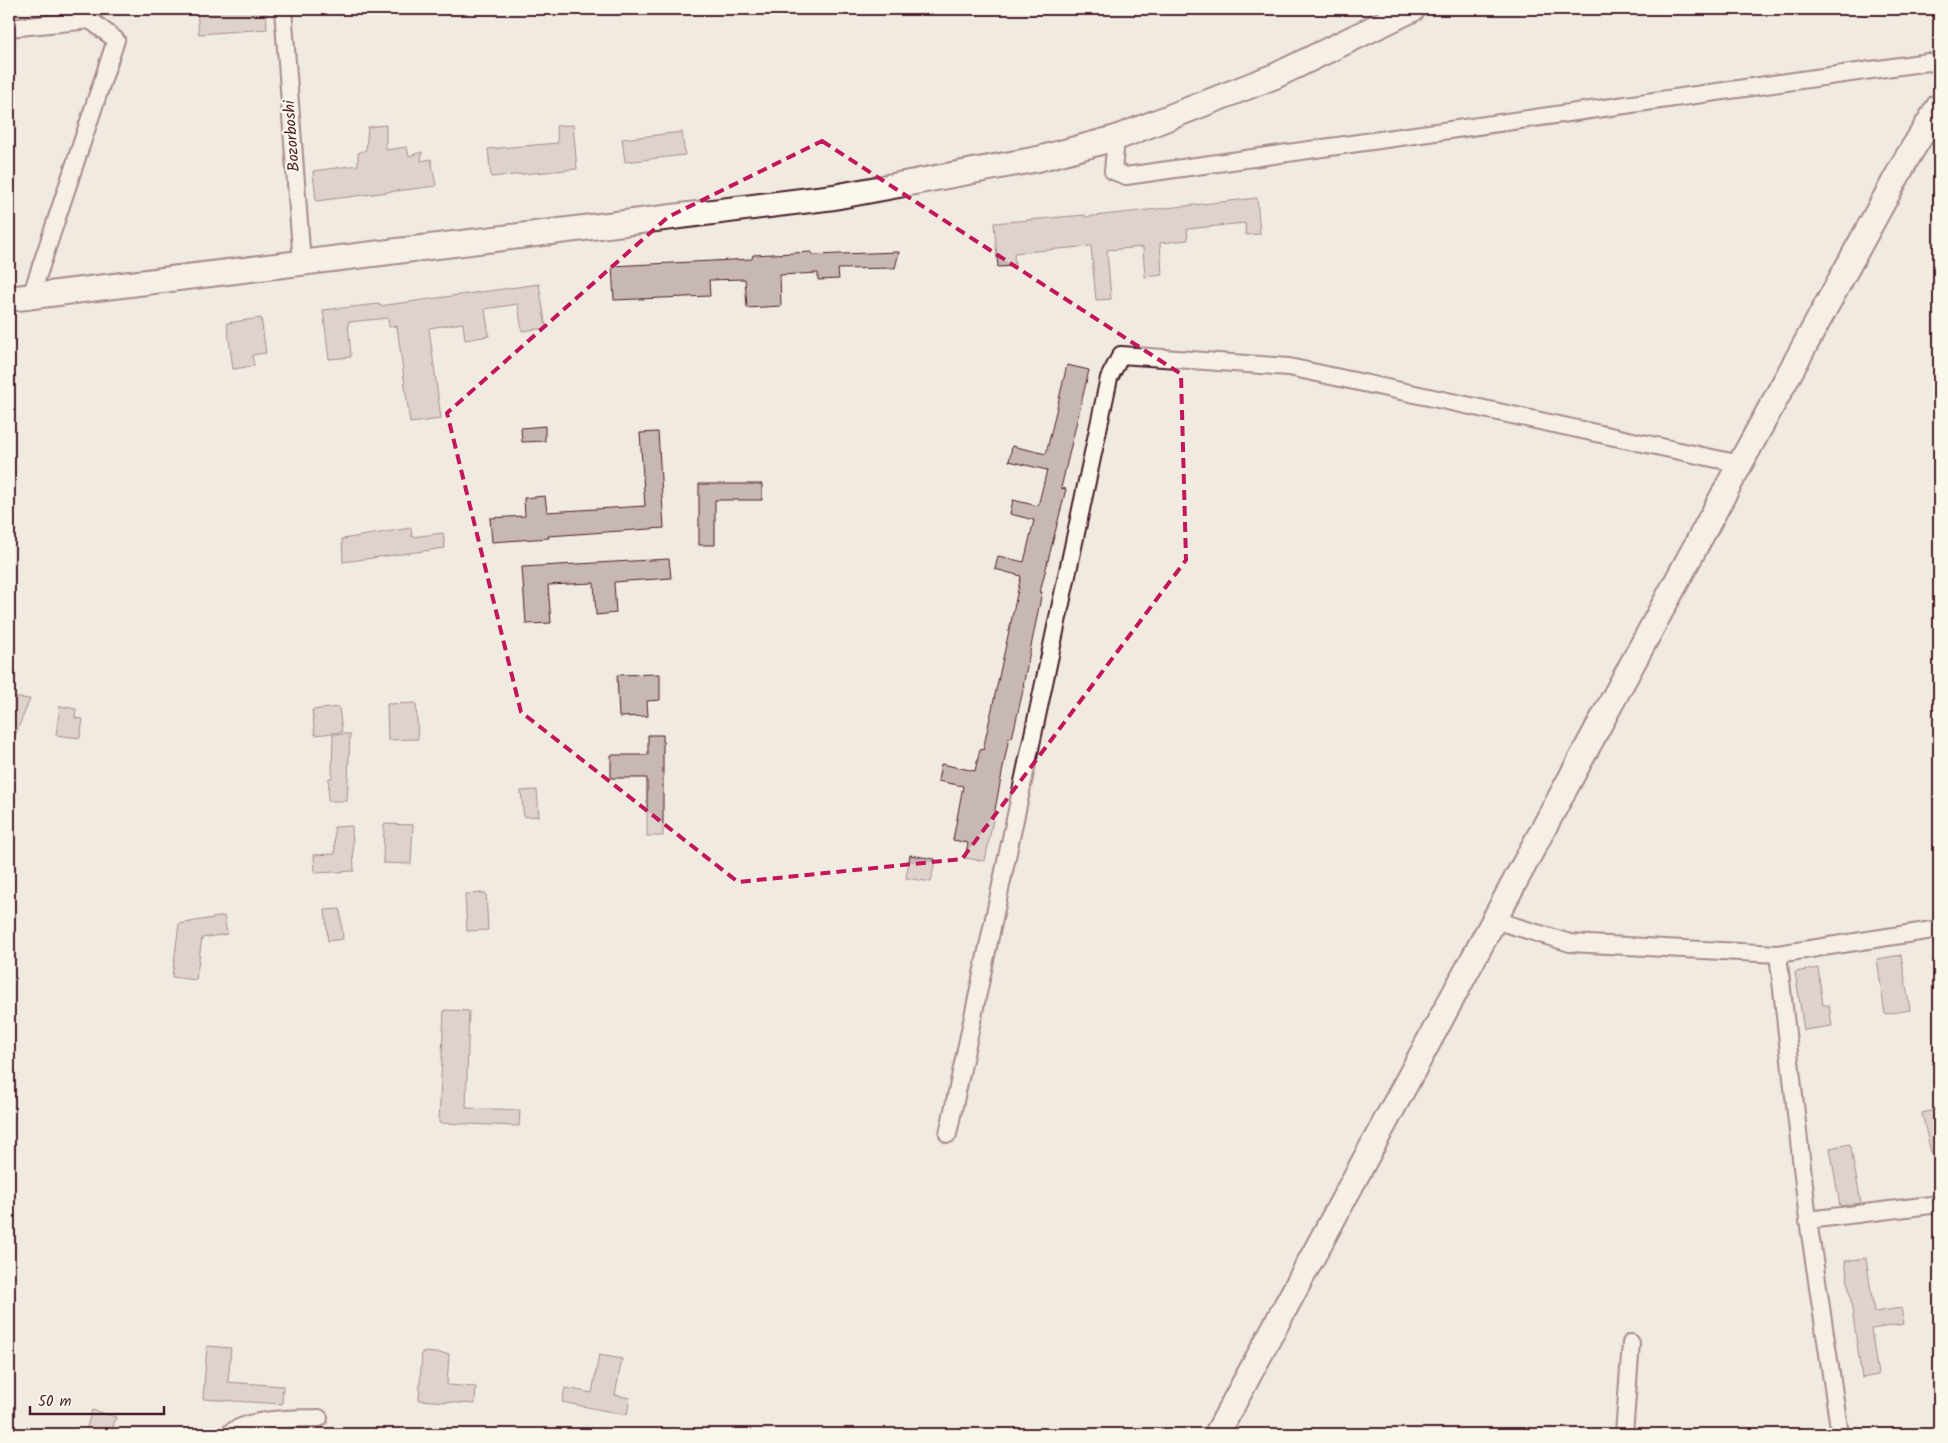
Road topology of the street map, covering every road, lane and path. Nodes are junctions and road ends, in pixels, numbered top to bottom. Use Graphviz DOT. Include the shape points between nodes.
graph roads {
  1 [pos="282,9"];
  2 [pos="1413,9"];
  3 [pos="9,28"];
  4 [pos="1939,64"];
  5 [pos="1939,106"];
  6 [pos="1116,138"];
  7 [pos="302,263"];
  8 [pos="20,298"];
  9 [pos="1740,464"];
  10 [pos="1494,920"];
  11 [pos="1939,929"];
  12 [pos="1778,954"];
  13 [pos="948,1134"];
  14 [pos="1939,1204"];
  15 [pos="1808,1220"];
  16 [pos="1631,1343"];
  17 [pos="319,1418"];
  18 [pos="228,1434"];
  19 [pos="1217,1434"];
  20 [pos="1624,1434"];
  21 [pos="1840,1434"];
  1 -- 7 [label="street, Bozorboshi"];
  2 -- 6 [label="street" via="1275,76"];
  3 -- 8 [label="street" via="90,20 116,40"];
  4 -- 6 [label="street" via="1928,62 1126,176 1113,170"];
  5 -- 9 [label="street" via="1907,158"];
  6 -- 7 [label="street" via="1038,159 834,196"];
  7 -- 8 [label="street"];
  9 -- 10 [label="street"];
  9 -- 13 [label="street" via="1289,367 1121,355 1109,378"];
  10 -- 12 [label="street" via="1570,943"];
  10 -- 19 [label="street"];
  11 -- 12 [label="street"];
  12 -- 15 [label="street"];
  14 -- 15 [label="street"];
  15 -- 21 [label="street"];
  16 -- 20 [label="street"];
  17 -- 18 [label="street" via="273,1420 235,1429"];
}
